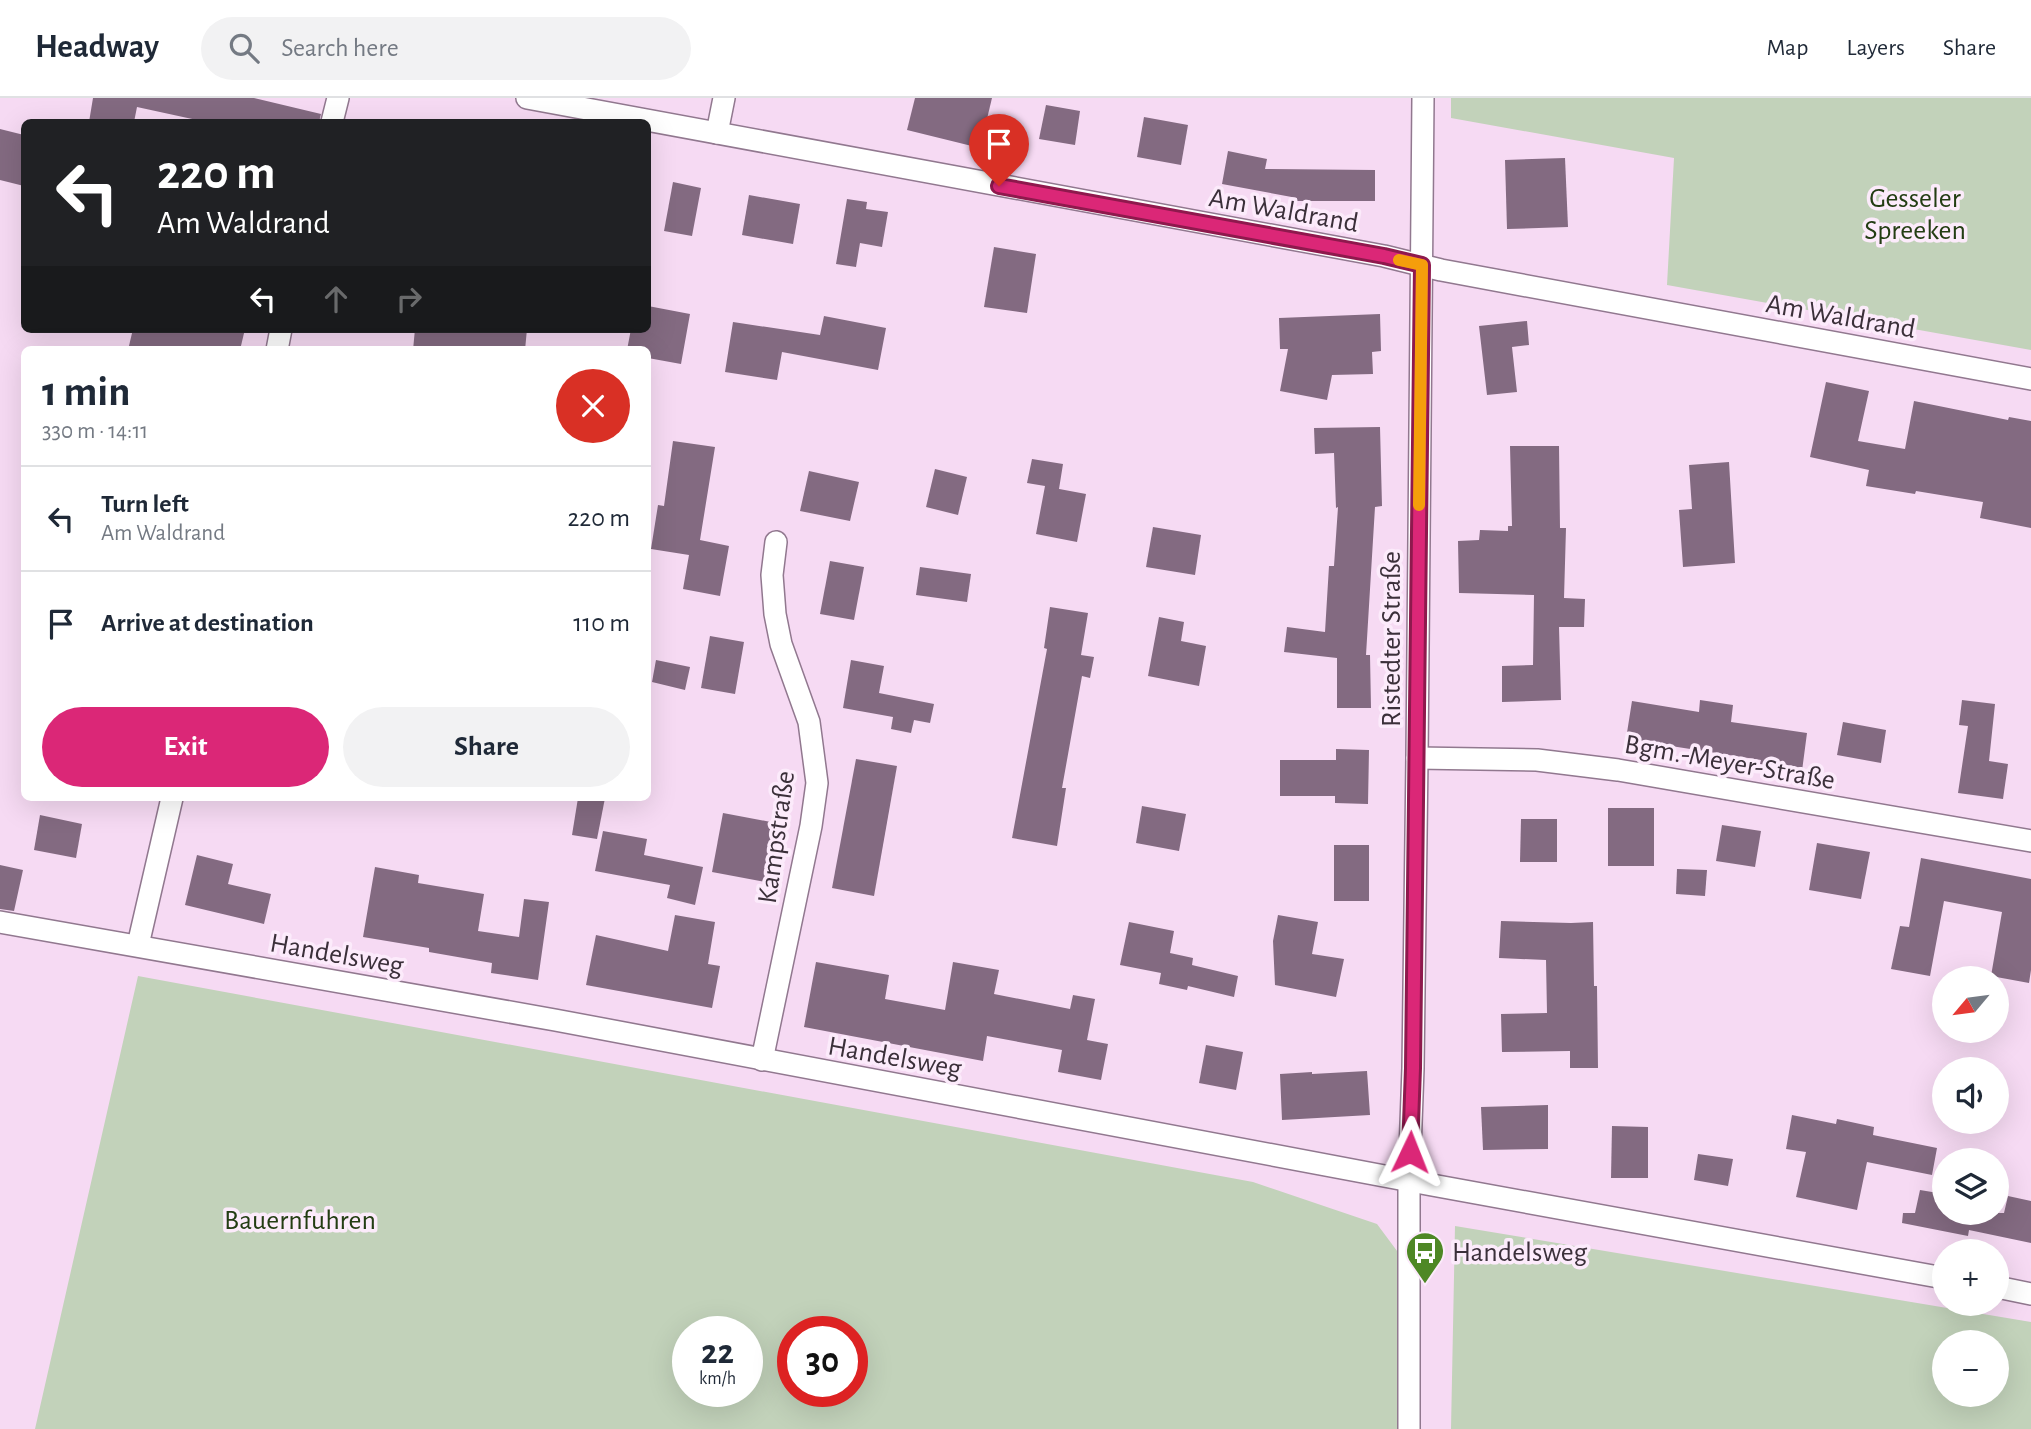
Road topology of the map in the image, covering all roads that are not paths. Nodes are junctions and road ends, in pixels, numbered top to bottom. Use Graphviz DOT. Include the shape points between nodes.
graph roads {
  1 [pos="338,98"];
  2 [pos="527,98"];
  3 [pos="724,98"];
  4 [pos="1423,98"];
  5 [pos="333,119"];
  6 [pos="641,119"];
  7 [pos="651,121"];
  8 [pos="717,133"];
  9 [pos="1422,265"];
  10 [pos="2031,379"];
  11 [pos="776,542"];
  12 [pos="1417,758"];
  13 [pos="171,801"];
  14 [pos="2031,841"];
  15 [pos="0,922"];
  16 [pos="138,946"];
  17 [pos="762,1060"];
  18 [pos="1409,1180"];
  19 [pos="1932,1276"];
  20 [pos="2009,1289"];
  21 [pos="2031,1294"];
  22 [pos="1409,1429"];
  1 -- 5 [label="street"];
  2 -- 6 [label="street, Am Waldrand"];
  3 -- 8 [label="street"];
  4 -- 9 [label="street, Ristedter Straße"];
  7 -- 8 [label="street, Am Waldrand"];
  8 -- 9 [label="street, Am Waldrand"];
  9 -- 10 [label="street, Am Waldrand"];
  9 -- 12 [label="street, Ristedter Straße"];
  11 -- 17 [label="street, Kampstraße" via="772,575 775,614 809,722 817,783"];
  12 -- 14 [label="street, Bgm.-Meyer-Straße" via="1537,760 1618,770"];
  12 -- 18 [label="street, Ristedter Straße"];
  13 -- 16 [label="street"];
  15 -- 16 [label="street, Handelsweg"];
  16 -- 17 [label="street, Handelsweg"];
  17 -- 18 [label="street, Handelsweg"];
  18 -- 19 [label="street, Handelsweg"];
  18 -- 22 [label="street, Ristedter Straße"];
  20 -- 21 [label="street"];
}
